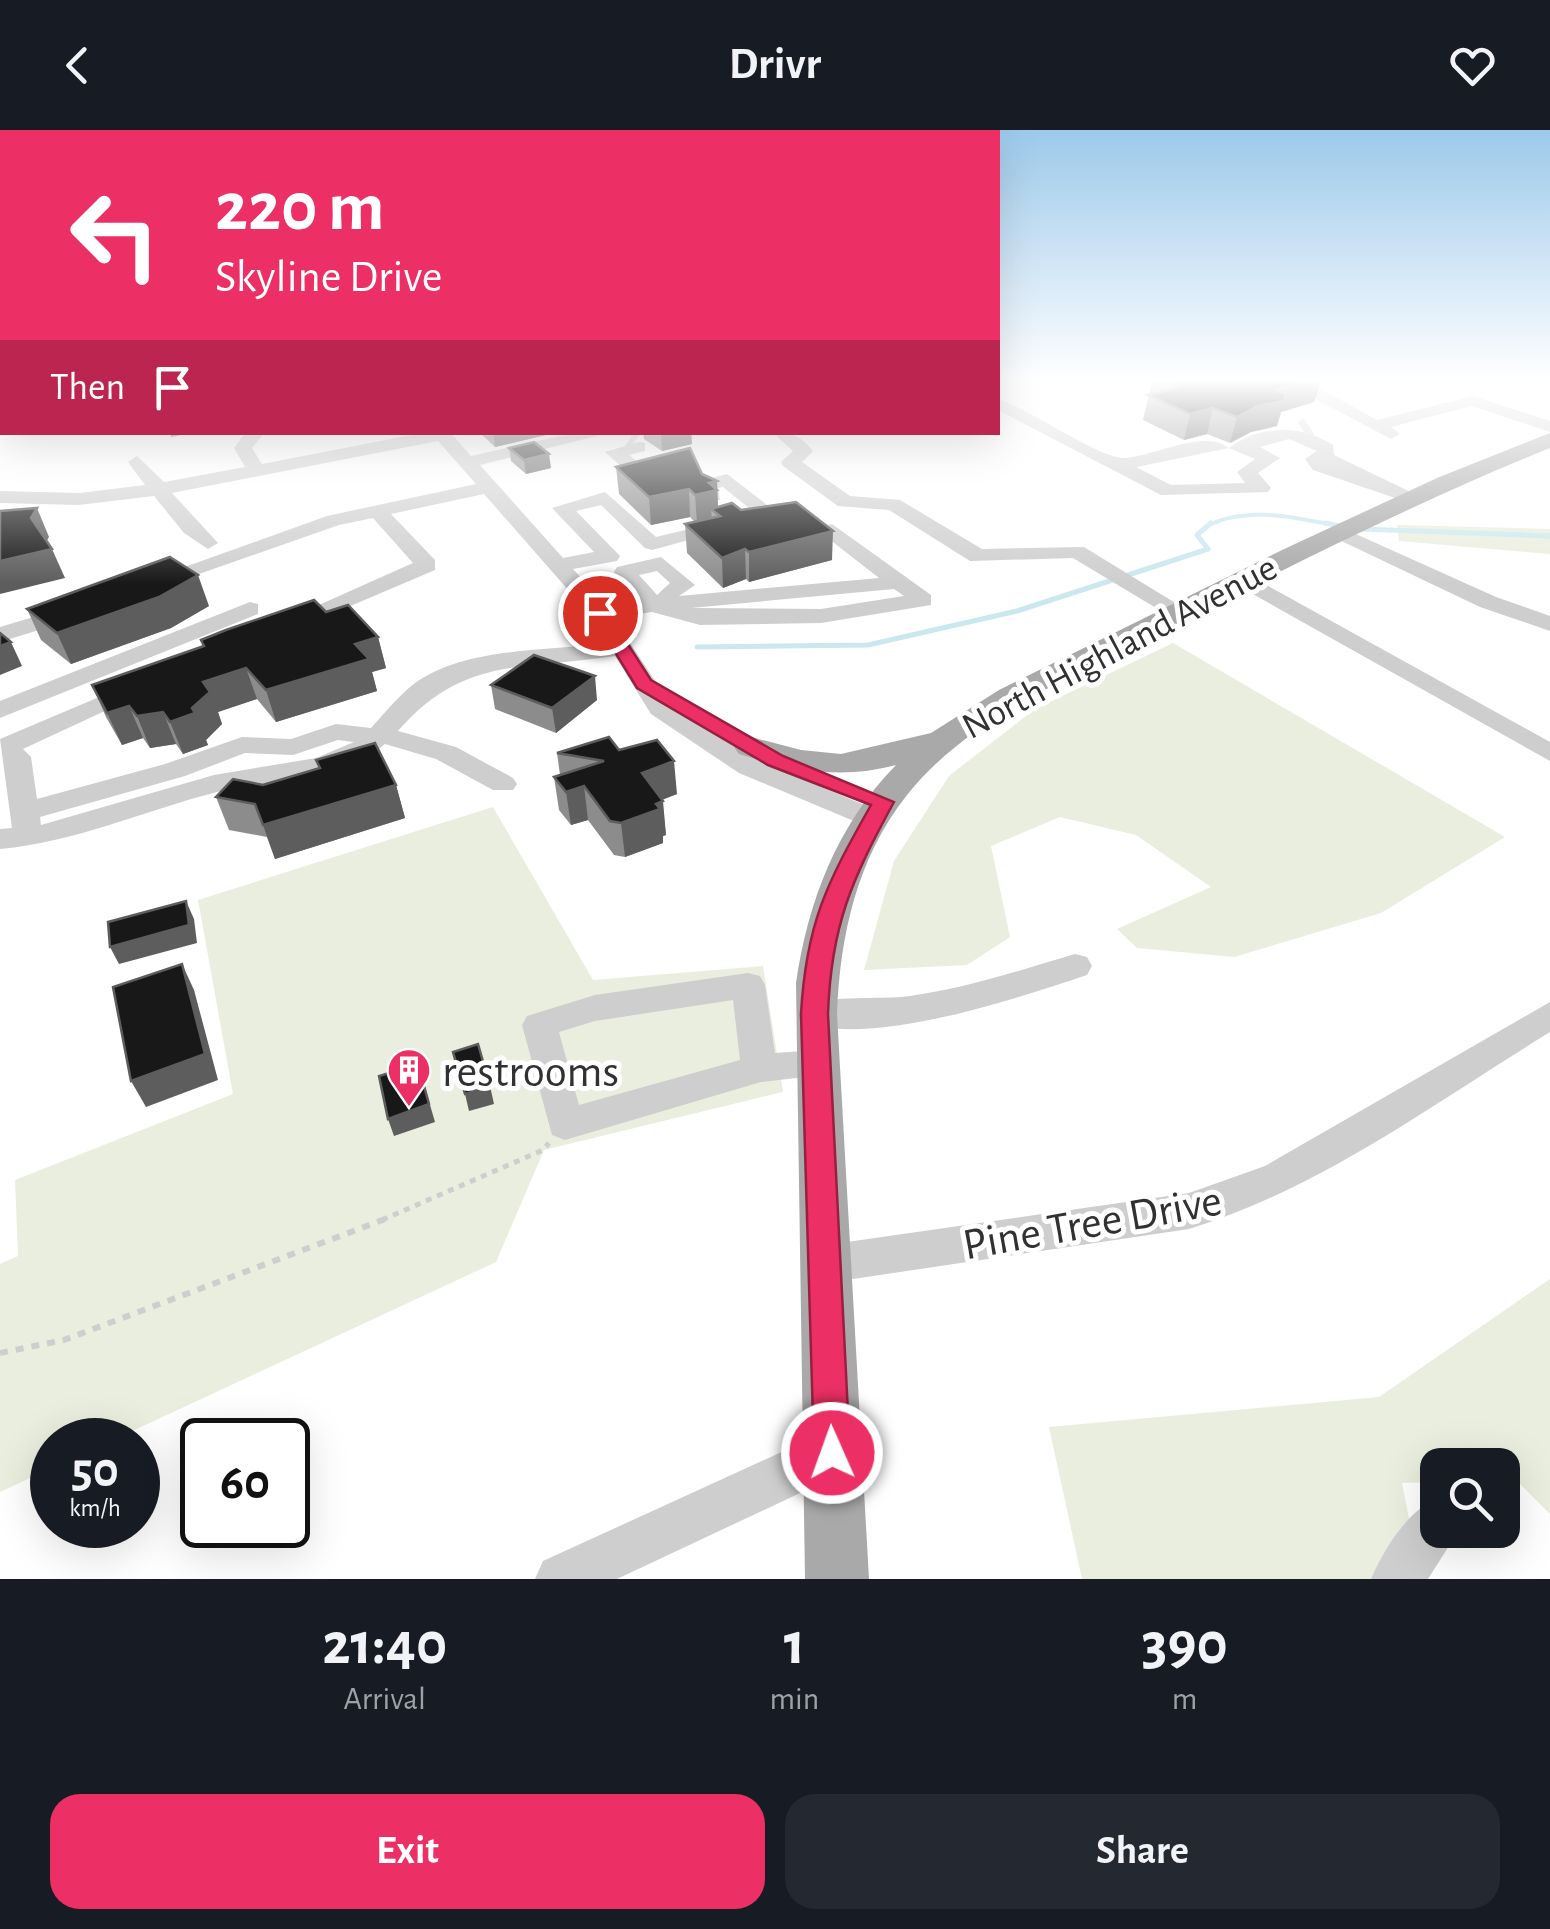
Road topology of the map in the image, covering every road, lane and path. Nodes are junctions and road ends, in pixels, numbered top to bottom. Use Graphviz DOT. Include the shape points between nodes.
graph roads {
  1 [pos="246,449"];
  2 [pos="337,449"];
  3 [pos="358,449"];
  4 [pos="456,449"];
  5 [pos="518,449"];
  6 [pos="612,449"];
  7 [pos="646,449"];
  8 [pos="801,449"];
  9 [pos="1082,449"];
  10 [pos="1326,449"];
  11 [pos="1529,449"];
  12 [pos="1246,451"];
  13 [pos="1316,458"];
  14 [pos="138,462"];
  15 [pos="469,462"];
  16 [pos="1115,466"];
  17 [pos="254,467"];
  18 [pos="157,486"];
  19 [pos="0,487"];
  20 [pos="492,490"];
  21 [pos="0,498"];
  22 [pos="1411,498"];
  23 [pos="717,499"];
  24 [pos="379,513"];
  25 [pos="825,528"];
  26 [pos="1338,532"];
  27 [pos="652,544"];
  28 [pos="210,552"];
  29 [pos="608,556"];
  30 [pos="559,566"];
  31 [pos="1243,579"];
  32 [pos="131,580"];
  33 [pos="899,582"];
  34 [pos="684,584"];
  35 [pos="729,588"];
  36 [pos="98,602"];
  37 [pos="660,605"];
  38 [pos="250,609"];
  39 [pos="1179,612"];
  40 [pos="600,613"];
  41 [pos="1550,624"];
  42 [pos="0,636"];
  43 [pos="261,636"];
  44 [pos="624,648"];
  45 [pos="170,676"];
  46 [pos="644,684"];
  47 [pos="0,710"];
  48 [pos="951,735"];
  49 [pos="378,736"];
  50 [pos="751,747"];
  51 [pos="2,748"];
  52 [pos="1550,754"];
  53 [pos="503,784"];
  54 [pos="877,810"];
  55 [pos="18,829"];
  56 [pos="1075,966"];
  57 [pos="814,1014"];
  58 [pos="1550,1014"];
  59 [pos="817,1064"];
  60 [pos="759,1068"];
  61 [pos="544,1150"];
  62 [pos="826,1264"];
  63 [pos="0,1353"];
  64 [pos="832,1453"];
  65 [pos="1420,1547"];
  66 [pos="561,1579"];
  67 [pos="837,1579"];
  68 [pos="1397,1579"];
  1 -- 17 [label="street"];
  2 -- 17 [label="street"];
  3 -- 17 [label="street"];
  4 -- 15 [label="street"];
  5 -- 15 [label="street"];
  6 -- 7 [label="street" via="638,472 673,464"];
  8 -- 39 [label="street" via="790,462 845,502 892,504 978,556 1077,551"];
  9 -- 16 [label="street"];
  10 -- 13 [label="street"];
  11 -- 22 [label="main road, North Highland Avenue"];
  12 -- 13 [label="street"];
  12 -- 16 [label="street" via="1187,450"];
  12 -- 16 [label="street" via="1246,472 1261,488 1168,491"];
  13 -- 22 [label="street" via="1334,460"];
  14 -- 18 [label="street"];
  15 -- 20 [label="street"];
  17 -- 18 [label="street"];
  18 -- 19 [label="street"];
  18 -- 21 [label="street" via="79,499"];
  18 -- 28 [label="street"];
  20 -- 24 [label="street"];
  20 -- 30 [label="street"];
  22 -- 26 [label="main road, North Highland Avenue"];
  23 -- 27 [label="street" via="707,485 727,480 770,514"];
  24 -- 28 [label="street"];
  24 -- 43 [label="street" via="426,565"];
  25 -- 33 [label="street"];
  26 -- 31 [label="main road, North Highland Avenue"];
  26 -- 41 [label="street"];
  27 -- 29 [label="street"];
  27 -- 29 [label="street" via="605,498 562,508"];
  28 -- 32 [label="street"];
  29 -- 30 [label="street"];
  30 -- 40 [label="street"];
  31 -- 39 [label="main road, North Highland Avenue"];
  31 -- 52 [label="street"];
  33 -- 35 [label="street" via="831,593"];
  33 -- 37 [label="street" via="923,600 822,616 700,618"];
  34 -- 35 [label="street"];
  34 -- 37 [label="street"];
  34 -- 37 [label="street" via="661,564 624,572"];
  35 -- 37 [label="street"];
  36 -- 42 [label="street"];
  37 -- 40 [label="street"];
  38 -- 47 [label="street"];
  39 -- 48 [label="main road, North Highland Avenue"];
  40 -- 44 [label="street"];
  44 -- 46 [label="street"];
  44 -- 49 [label="street" via="426,688"];
  45 -- 51 [label="street"];
  46 -- 50 [label="street"];
  46 -- 54 [label="street" via="660,709 748,767"];
  48 -- 50 [label="main road" via="860,766 798,762"];
  48 -- 54 [label="main road, North Highland Avenue"];
  49 -- 53 [label="street" via="446,753"];
  49 -- 55 [label="street" via="338,760 212,784 101,822"];
  50 -- 54 [label="street"];
  51 -- 55 [label="street" via="17,758"];
  54 -- 57 [label="main road, North Highland Avenue" via="824,926"];
  56 -- 57 [label="street" via="978,999 867,1017"];
  57 -- 59 [label="main road, North Highland Avenue"];
  58 -- 62 [label="street, Pine Tree Drive" via="1279,1178 1236,1197 1189,1211"];
  59 -- 60 [label="street"];
  59 -- 62 [label="main road, North Highland Avenue"];
  60 -- 60 [label="street" via="565,1124 538,1025 595,1008 748,985"];
  61 -- 63 [label="path" via="409,1210 64,1340"];
  62 -- 64 [label="main road, North Highland Avenue"];
  64 -- 66 [label="street"];
  64 -- 67 [label="main road, North Highland Avenue"];
  65 -- 68 [label="street"];
}
